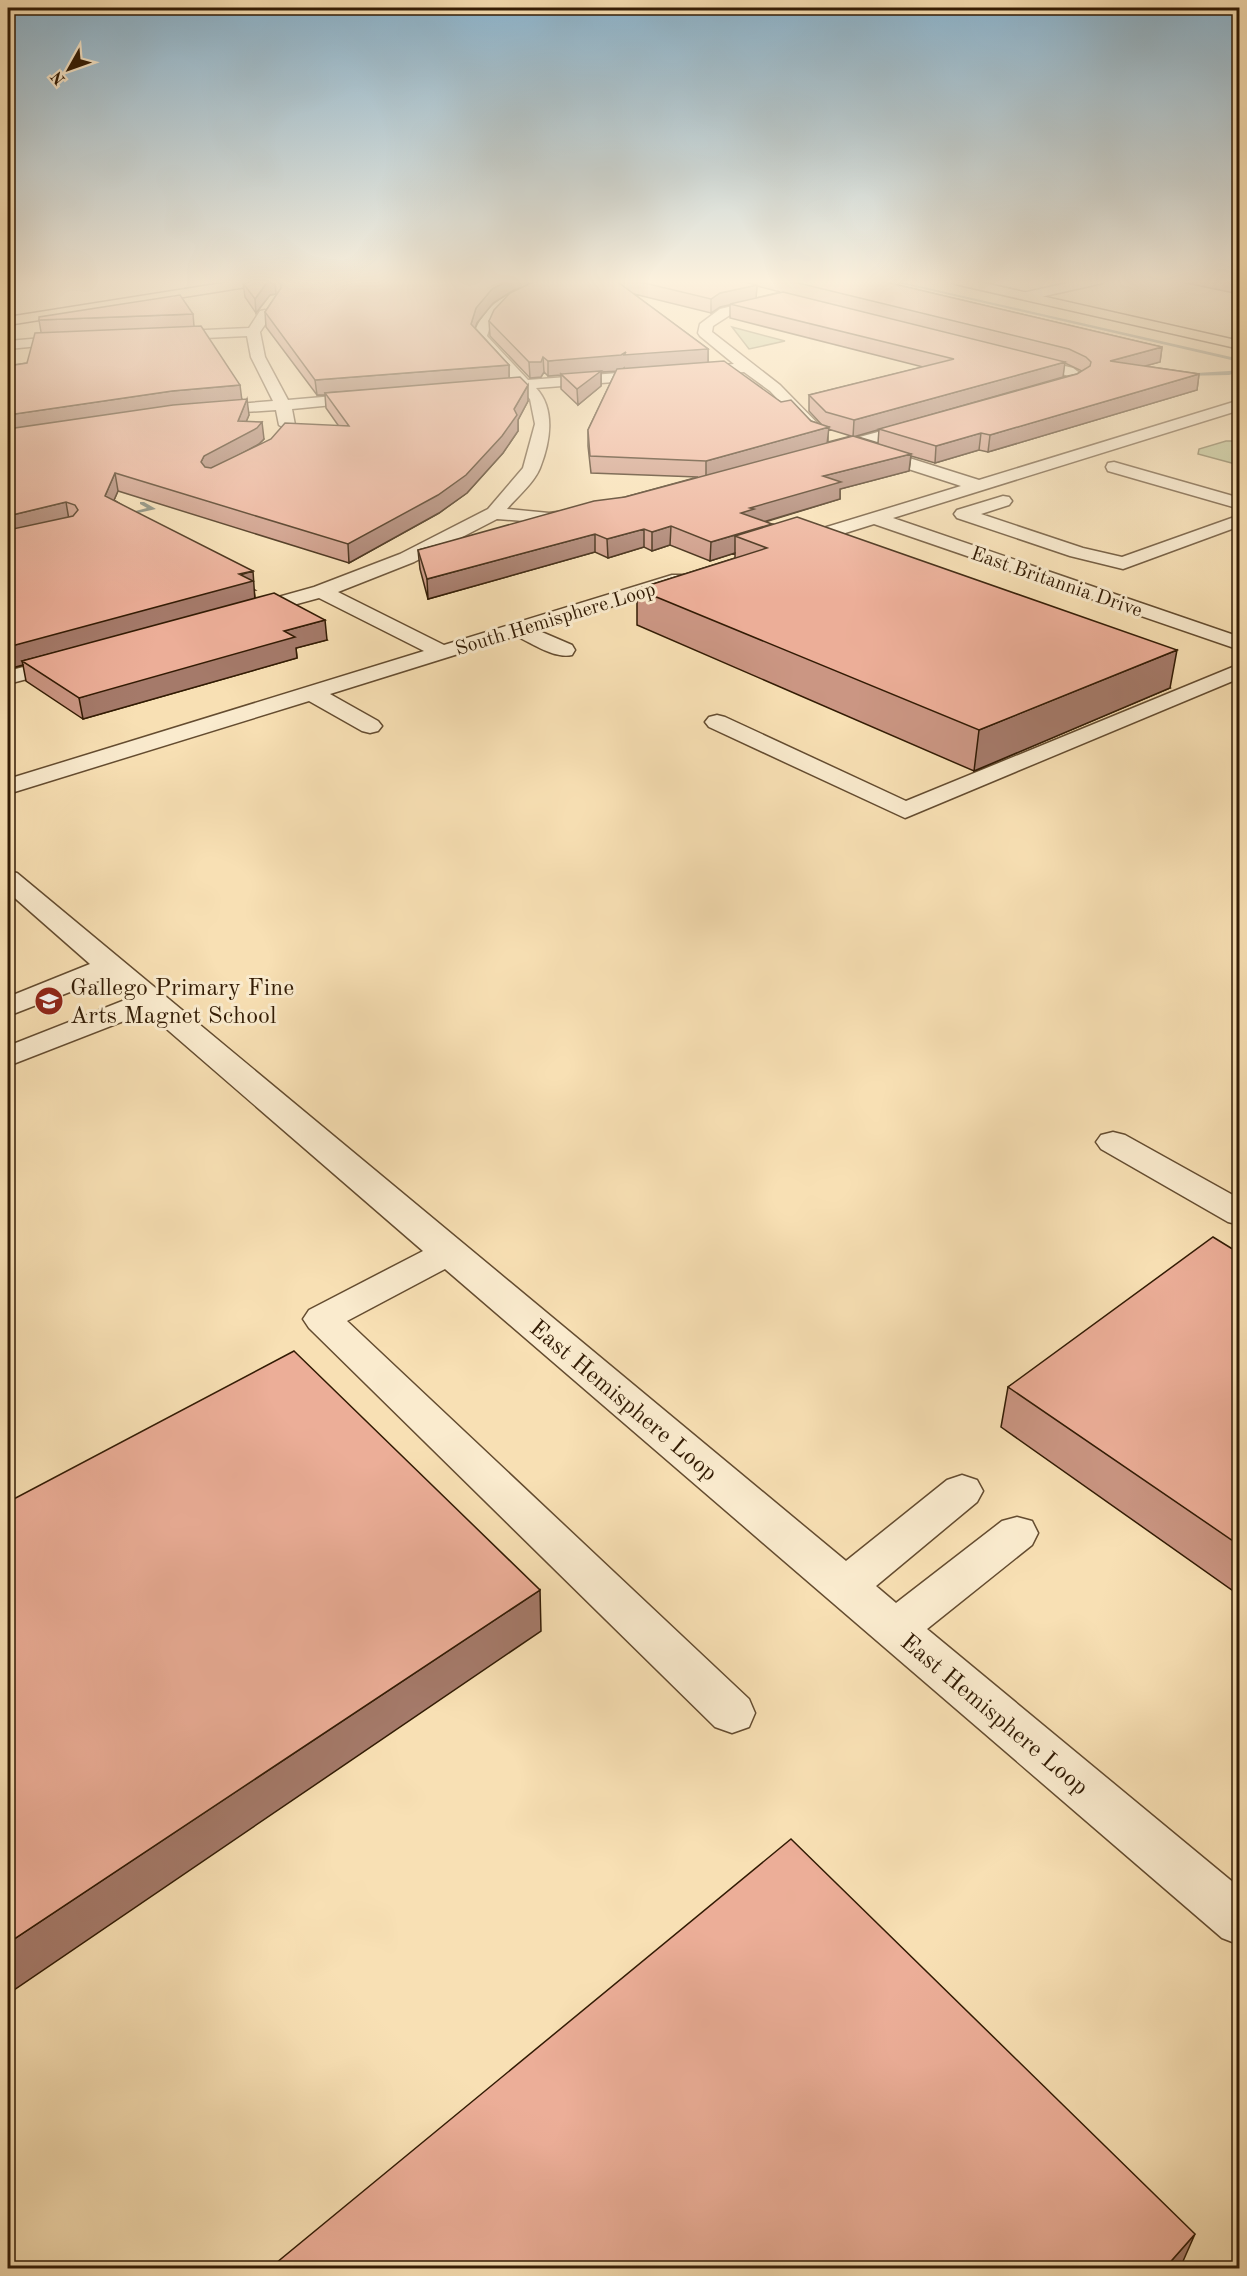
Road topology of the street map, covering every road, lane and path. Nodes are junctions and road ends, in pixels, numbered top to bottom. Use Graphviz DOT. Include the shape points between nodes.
graph roads {
  1 [pos="273,386"];
  2 [pos="511,386"];
  3 [pos="526,386"];
  4 [pos="772,386"];
  5 [pos="1063,386"];
  6 [pos="490,388"];
  7 [pos="1058,388"];
  8 [pos="387,397"];
  9 [pos="283,405"];
  10 [pos="1239,405"];
  11 [pos="186,413"];
  12 [pos="943,419"];
  13 [pos="280,434"];
  14 [pos="852,444"];
  15 [pos="1078,455"];
  16 [pos="806,457"];
  17 [pos="1114,467"];
  18 [pos="1092,473"];
  19 [pos="980,486"];
  20 [pos="1017,497"];
  21 [pos="1239,504"];
  22 [pos="592,512"];
  23 [pos="494,513"];
  24 [pos="874,518"];
  25 [pos="1239,520"];
  26 [pos="774,549"];
  27 [pos="1087,557"];
  28 [pos="1045,573"];
  29 [pos="696,574"];
  30 [pos="1008,587"];
  31 [pos="321,591"];
  32 [pos="231,616"];
  33 [pos="518,629"];
  34 [pos="1239,644"];
  35 [pos="564,650"];
  36 [pos="442,652"];
  37 [pos="86,656"];
  38 [pos="1239,670"];
  39 [pos="8,678"];
  40 [pos="312,693"];
  41 [pos="717,722"];
  42 [pos="370,726"];
  43 [pos="8,787"];
  44 [pos="8,879"];
  45 [pos="110,966"];
  46 [pos="151,1000"];
  47 [pos="8,1007"];
  48 [pos="8,1057"];
  49 [pos="1113,1142"];
  50 [pos="1239,1214"];
  51 [pos="449,1252"];
  52 [pos="962,1491"];
  53 [pos="1017,1533"];
  54 [pos="844,1587"];
  55 [pos="895,1629"];
  56 [pos="732,1713"];
  57 [pos="1239,1921"];
  1 -- 9 [label="street"];
  2 -- 6 [label="street"];
  3 -- 23 [label="street" via="537,398 543,424 531,469"];
  4 -- 14 [label="street" via="818,433"];
  5 -- 7 [label="street"];
  8 -- 9 [label="street"];
  9 -- 11 [label="street"];
  9 -- 13 [label="street" via="287,426"];
  10 -- 15 [label="street"];
  12 -- 14 [label="street"];
  14 -- 16 [label="street"];
  14 -- 19 [label="street"];
  15 -- 17 [label="street"];
  15 -- 19 [label="street"];
  17 -- 18 [label="street"];
  17 -- 21 [label="street"];
  19 -- 24 [label="street"];
  20 -- 27 [label="street" via="963,514"];
  22 -- 23 [label="street" via="549,518"];
  23 -- 31 [label="street" via="407,558"];
  24 -- 26 [label="street"];
  24 -- 28 [label="street, East Britannia Drive"];
  25 -- 27 [label="street" via="1123,563"];
  27 -- 28 [label="street" via="1050,565"];
  28 -- 30 [label="street"];
  28 -- 34 [label="street, East Britannia Drive"];
  29 -- 33 [label="street, South Hemisphere Loop"];
  31 -- 32 [label="street"];
  31 -- 36 [label="street"];
  33 -- 35 [label="street"];
  33 -- 36 [label="street, South Hemisphere Loop"];
  36 -- 40 [label="street, South Hemisphere Loop"];
  37 -- 39 [label="street"];
  38 -- 41 [label="street" via="905,810"];
  40 -- 42 [label="street"];
  40 -- 43 [label="street, South Hemisphere Loop"];
  44 -- 45 [label="street, East Hemisphere Loop"];
  45 -- 46 [label="street, East Hemisphere Loop"];
  45 -- 47 [label="street"];
  46 -- 48 [label="street"];
  46 -- 51 [label="street, East Hemisphere Loop"];
  49 -- 50 [label="street"];
  51 -- 54 [label="street, East Hemisphere Loop"];
  51 -- 56 [label="street" via="322,1319"];
  52 -- 54 [label="street"];
  53 -- 55 [label="street"];
  54 -- 55 [label="street, East Hemisphere Loop"];
  55 -- 57 [label="street, East Hemisphere Loop"];
}
